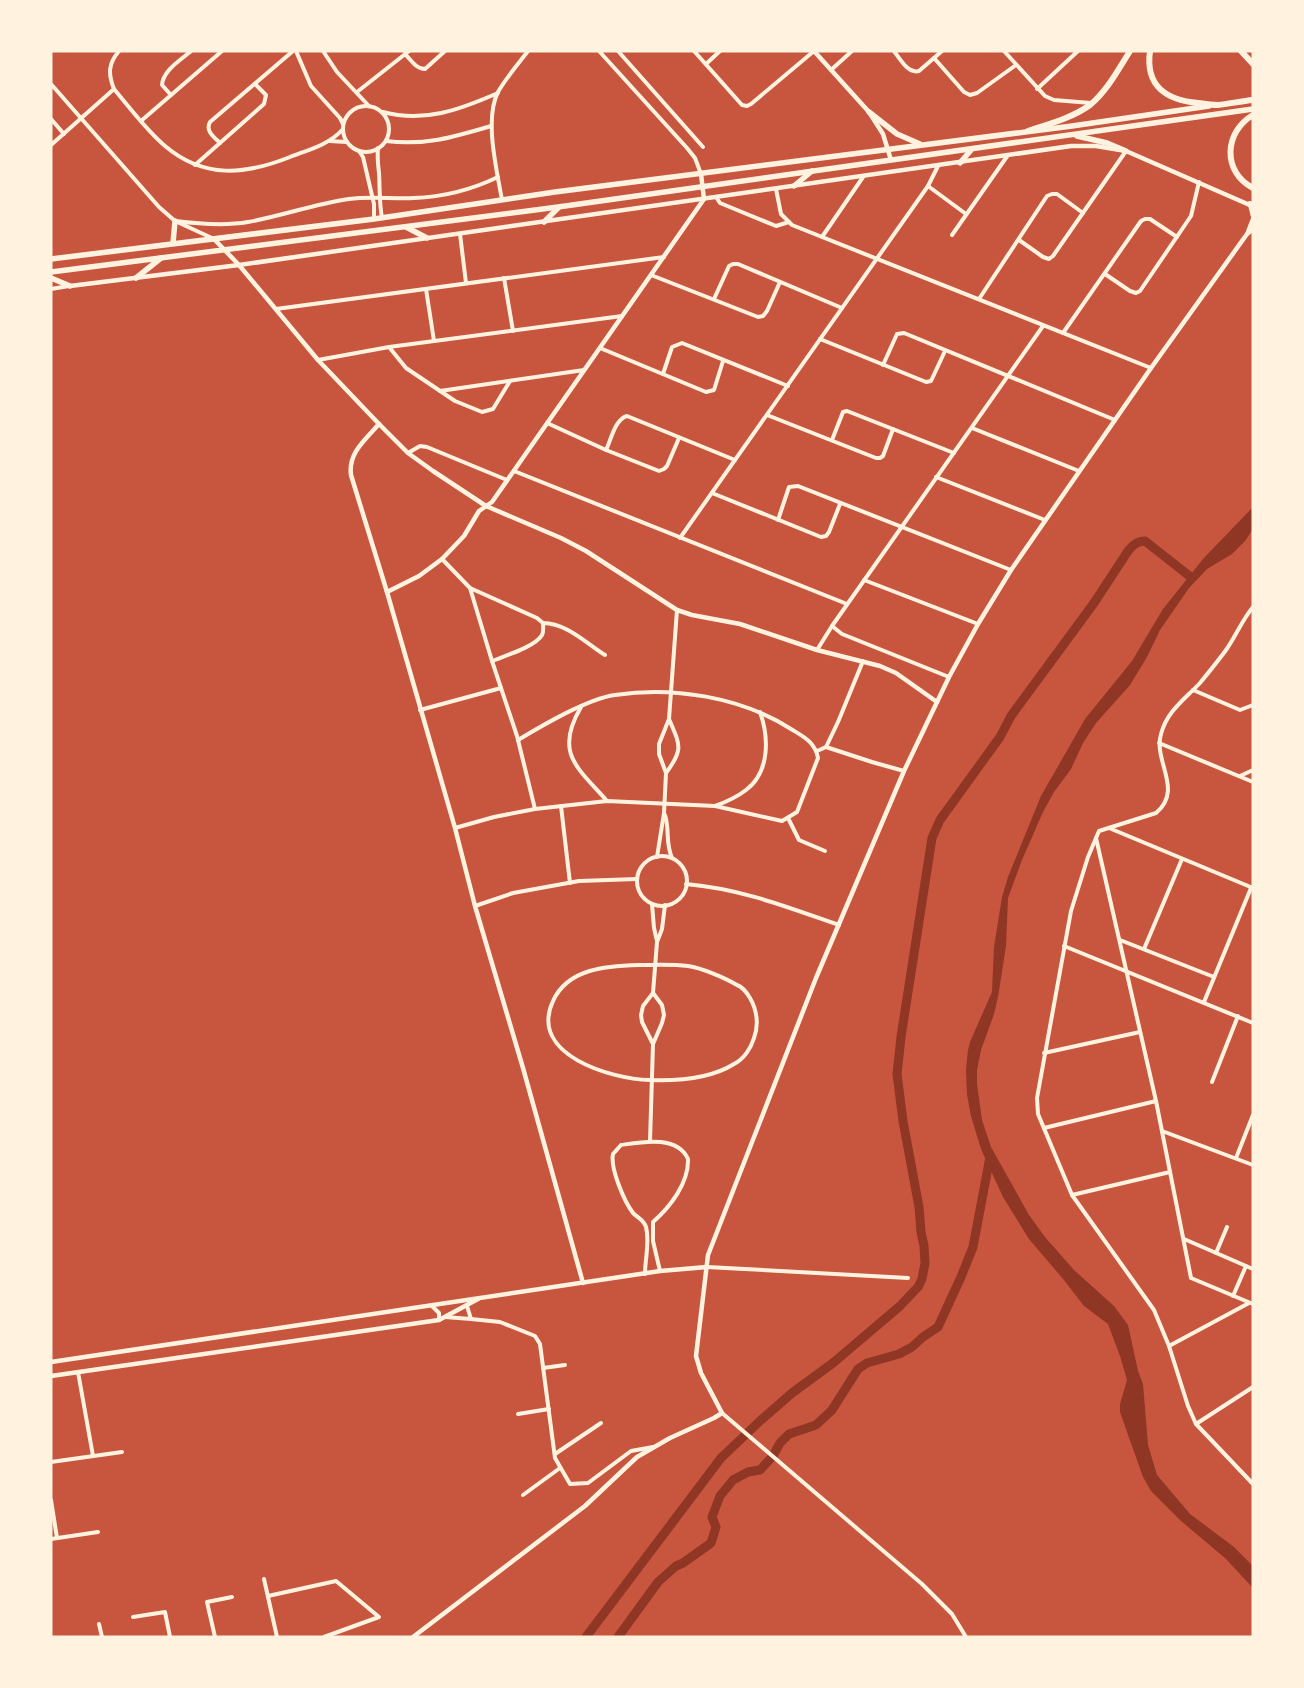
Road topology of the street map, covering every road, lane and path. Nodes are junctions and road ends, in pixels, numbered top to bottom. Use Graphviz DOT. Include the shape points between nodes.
graph roads {
  1 [pos="118,51"];
  2 [pos="192,51"];
  3 [pos="222,51"];
  4 [pos="295,51"];
  5 [pos="323,51"];
  6 [pos="445,51"];
  7 [pos="528,51"];
  8 [pos="599,51"];
  9 [pos="618,51"];
  10 [pos="694,51"];
  11 [pos="720,51"];
  12 [pos="814,51"];
  13 [pos="852,51"];
  14 [pos="894,51"];
  15 [pos="942,51"];
  16 [pos="1004,51"];
  17 [pos="1078,51"];
  18 [pos="1130,51"];
  19 [pos="1150,51"];
  20 [pos="1241,51"];
  21 [pos="407,53"];
  22 [pos="934,58"];
  23 [pos="706,64"];
  24 [pos="1253,64"];
  25 [pos="1016,65"];
  26 [pos="832,70"];
  27 [pos="51,84"];
  28 [pos="255,84"];
  29 [pos="1038,89"];
  30 [pos="114,90"];
  31 [pos="357,92"];
  32 [pos="498,93"];
  33 [pos="171,96"];
  34 [pos="1253,100"];
  35 [pos="1092,103"];
  36 [pos="1217,105"];
  37 [pos="368,106"];
  38 [pos="1253,109"];
  39 [pos="383,112"];
  40 [pos="869,112"];
  41 [pos="1253,115"];
  42 [pos="51,119"];
  43 [pos="81,119"];
  44 [pos="141,121"];
  45 [pos="491,126"];
  46 [pos="343,127"];
  47 [pos="1028,131"];
  48 [pos="64,134"];
  49 [pos="1067,135"];
  50 [pos="386,141"];
  51 [pos="329,142"];
  52 [pos="347,142"];
  53 [pos="220,143"];
  54 [pos="922,144"];
  55 [pos="51,145"];
  56 [pos="704,147"];
  57 [pos="378,148"];
  58 [pos="888,149"];
  59 [pos="972,149"];
  60 [pos="359,151"];
  61 [pos="1126,151"];
  62 [pos="1008,155"];
  63 [pos="891,160"];
  64 [pos="960,163"];
  65 [pos="195,165"];
  66 [pos="938,166"];
  67 [pos="812,171"];
  68 [pos="701,174"];
  69 [pos="863,176"];
  70 [pos="498,177"];
  71 [pos="1199,182"];
  72 [pos="794,186"];
  73 [pos="928,186"];
  74 [pos="702,187"];
  75 [pos="1253,188"];
  76 [pos="776,189"];
  77 [pos="716,197"];
  78 [pos="372,198"];
  79 [pos="379,198"];
  80 [pos="704,199"];
  81 [pos="502,200"];
  82 [pos="1252,205"];
  83 [pos="558,207"];
  84 [pos="1083,213"];
  85 [pos="966,214"];
  86 [pos="382,218"];
  87 [pos="1253,218"];
  88 [pos="374,219"];
  89 [pos="176,221"];
  90 [pos="544,222"];
  91 [pos="789,222"];
  92 [pos="406,227"];
  93 [pos="1253,229"];
  94 [pos="460,234"];
  95 [pos="1248,234"];
  96 [pos="952,235"];
  97 [pos="822,237"];
  98 [pos="1177,237"];
  99 [pos="214,238"];
  100 [pos="427,238"];
  101 [pos="1019,240"];
  102 [pos="173,243"];
  103 [pos="226,250"];
  104 [pos="664,257"];
  105 [pos="161,258"];
  106 [pos="51,259"];
  107 [pos="876,259"];
  108 [pos="239,265"];
  109 [pos="51,272"];
  110 [pos="1105,274"];
  111 [pos="651,275"];
  112 [pos="51,278"];
  113 [pos="136,278"];
  114 [pos="504,278"];
  115 [pos="780,282"];
  116 [pos="466,283"];
  117 [pos="70,286"];
  118 [pos="51,289"];
  119 [pos="426,289"];
  120 [pos="714,299"];
  121 [pos="979,299"];
  122 [pos="842,308"];
  123 [pos="276,309"];
  124 [pos="622,316"];
  125 [pos="1043,326"];
  126 [pos="513,331"];
  127 [pos="1063,333"];
  128 [pos="820,339"];
  129 [pos="434,341"];
  130 [pos="389,347"];
  131 [pos="600,348"];
  132 [pos="945,351"];
  133 [pos="318,360"];
  134 [pos="723,361"];
  135 [pos="883,365"];
  136 [pos="1151,368"];
  137 [pos="584,370"];
  138 [pos="662,374"];
  139 [pos="1008,376"];
  140 [pos="510,381"];
  141 [pos="788,386"];
  142 [pos="440,392"];
  143 [pos="767,415"];
  144 [pos="1115,420"];
  145 [pos="547,423"];
  146 [pos="379,424"];
  147 [pos="972,428"];
  148 [pos="893,429"];
  149 [pos="679,438"];
  150 [pos="832,440"];
  151 [pos="606,450"];
  152 [pos="408,453"];
  153 [pos="954,453"];
  154 [pos="735,460"];
  155 [pos="514,471"];
  156 [pos="1079,471"];
  157 [pos="936,478"];
  158 [pos="507,480"];
  159 [pos="712,493"];
  160 [pos="840,504"];
  161 [pos="486,506"];
  162 [pos="778,520"];
  163 [pos="1045,520"];
  164 [pos="902,527"];
  165 [pos="680,538"];
  166 [pos="442,560"];
  167 [pos="1011,570"];
  168 [pos="864,580"];
  169 [pos="470,588"];
  170 [pos="387,592"];
  171 [pos="847,604"];
  172 [pos="1253,608"];
  173 [pos="677,610"];
  174 [pos="543,623"];
  175 [pos="978,624"];
  176 [pos="832,626"];
  177 [pos="816,650"];
  178 [pos="605,656"];
  179 [pos="492,661"];
  180 [pos="863,661"];
  181 [pos="949,676"];
  182 [pos="501,688"];
  183 [pos="1193,690"];
  184 [pos="670,693"];
  185 [pos="937,702"];
  186 [pos="1251,704"];
  187 [pos="582,705"];
  188 [pos="420,710"];
  189 [pos="759,711"];
  190 [pos="669,719"];
  191 [pos="518,740"];
  192 [pos="1159,743"];
  193 [pos="826,747"];
  194 [pos="817,751"];
  195 [pos="1253,770"];
  196 [pos="904,771"];
  197 [pos="666,773"];
  198 [pos="1240,776"];
  199 [pos="1253,782"];
  200 [pos="607,801"];
  201 [pos="664,803"];
  202 [pos="561,806"];
  203 [pos="715,806"];
  204 [pos="534,809"];
  205 [pos="664,813"];
  206 [pos="788,818"];
  207 [pos="455,828"];
  208 [pos="1109,828"];
  209 [pos="1096,837"];
  210 [pos="825,850"];
  211 [pos="656,856"];
  212 [pos="672,858"];
  213 [pos="1182,859"];
  214 [pos="637,878"];
  215 [pos="570,883"];
  216 [pos="686,884"];
  217 [pos="1252,888"];
  218 [pos="652,904"];
  219 [pos="666,905"];
  220 [pos="475,906"];
  221 [pos="839,925"];
  222 [pos="1120,940"];
  223 [pos="657,942"];
  224 [pos="1064,946"];
  225 [pos="1144,949"];
  226 [pos="655,966"];
  227 [pos="1126,970"];
  228 [pos="1214,977"];
  229 [pos="653,993"];
  230 [pos="1204,1002"];
  231 [pos="1238,1016"];
  232 [pos="1253,1022"];
  233 [pos="1140,1032"];
  234 [pos="653,1044"];
  235 [pos="1044,1053"];
  236 [pos="651,1080"];
  237 [pos="1212,1082"];
  238 [pos="1156,1101"];
  239 [pos="1253,1115"];
  240 [pos="1044,1128"];
  241 [pos="1162,1131"];
  242 [pos="650,1141"];
  243 [pos="1236,1158"];
  244 [pos="1253,1165"];
  245 [pos="1170,1172"];
  246 [pos="1072,1195"];
  247 [pos="644,1222"];
  248 [pos="654,1222"];
  249 [pos="1227,1227"];
  250 [pos="1184,1239"];
  251 [pos="1216,1253"];
  252 [pos="1246,1266"];
  253 [pos="707,1267"];
  254 [pos="1253,1269"];
  255 [pos="660,1271"];
  256 [pos="645,1274"];
  257 [pos="908,1278"];
  258 [pos="583,1283"];
  259 [pos="1233,1296"];
  260 [pos="480,1298"];
  261 [pos="1251,1304"];
  262 [pos="431,1305"];
  263 [pos="467,1306"];
  264 [pos="445,1317"];
  265 [pos="471,1319"];
  266 [pos="439,1320"];
  267 [pos="1169,1346"];
  268 [pos="51,1362"];
  269 [pos="565,1365"];
  270 [pos="543,1368"];
  271 [pos="78,1372"];
  272 [pos="51,1376"];
  273 [pos="1253,1387"];
  274 [pos="549,1409"];
  275 [pos="722,1413"];
  276 [pos="518,1414"];
  277 [pos="600,1423"];
  278 [pos="1196,1424"];
  279 [pos="653,1447"];
  280 [pos="122,1452"];
  281 [pos="555,1454"];
  282 [pos="93,1456"];
  283 [pos="51,1462"];
  284 [pos="560,1468"];
  285 [pos="1253,1475"];
  286 [pos="1246,1479"];
  287 [pos="1253,1484"];
  288 [pos="524,1495"];
  289 [pos="51,1500"];
  290 [pos="98,1532"];
  291 [pos="57,1538"];
  292 [pos="51,1539"];
  293 [pos="264,1579"];
  294 [pos="268,1596"];
  295 [pos="232,1597"];
  296 [pos="133,1617"];
  297 [pos="99,1624"];
  298 [pos="102,1637"];
  299 [pos="170,1637"];
  300 [pos="215,1637"];
  301 [pos="277,1637"];
  302 [pos="324,1637"];
  303 [pos="413,1637"];
  304 [pos="966,1637"];
  1 -- 30 [label="street" via="109,70"];
  2 -- 33 [label="street" via="162,79 162,85"];
  3 -- 33 [label="street"];
  4 -- 28 [label="street"];
  4 -- 46 [label="street" via="312,86 340,118"];
  5 -- 31 [label="street" via="337,72"];
  6 -- 21 [label="street" via="425,69 420,69"];
  7 -- 32 [label="street"];
  8 -- 68 [label="street" via="687,148"];
  9 -- 56 [label="street"];
  10 -- 23 [label="street"];
  11 -- 23 [label="street"];
  12 -- 23 [label="street" via="747,106"];
  12 -- 26 [label="street"];
  13 -- 26 [label="street"];
  14 -- 22 [label="street" via="915,72"];
  15 -- 22 [label="street"];
  16 -- 25 [label="street"];
  17 -- 29 [label="street"];
  18 -- 35 [label="highway"];
  19 -- 36 [label="highway" via="1152,74 1164,93 1182,101"];
  20 -- 24 [label="highway"];
  21 -- 31 [label="street"];
  22 -- 25 [label="street" via="970,96"];
  25 -- 29 [label="street"];
  26 -- 40 [label="street"];
  27 -- 43 [label="street"];
  28 -- 53 [label="street" via="266,95 264,104"];
  28 -- 53 [label="street" via="210,122 208,131"];
  29 -- 35 [label="street" via="1054,100"];
  30 -- 43 [label="street"];
  30 -- 44 [label="street"];
  31 -- 37 [label="street"];
  32 -- 39 [label="street" via="473,104 424,116 407,117"];
  32 -- 45 [label="street"];
  33 -- 44 [label="street"];
  34 -- 36 [label="highway"];
  35 -- 47 [label="highway" via="1066,118"];
  36 -- 47 [label="main road"];
  37 -- 39 [label="street"];
  37 -- 46 [label="street" via="352,110"];
  38 -- 49 [label="main road"];
  39 -- 50 [label="street" via="389,126"];
  40 -- 54 [label="main road" via="897,134"];
  40 -- 58 [label="street"];
  41 -- 75 [label="highway" via="1238,128 1231,151 1237,174"];
  42 -- 48 [label="street"];
  43 -- 48 [label="street"];
  43 -- 89 [label="street" via="159,207"];
  44 -- 65 [label="street" via="164,146"];
  45 -- 50 [label="street" via="437,141 407,144"];
  45 -- 70 [label="street"];
  46 -- 51 [label="street"];
  46 -- 52 [label="street"];
  47 -- 54 [label="main road"];
  48 -- 55 [label="street"];
  49 -- 59 [label="main road"];
  49 -- 61 [label="main road" via="1098,140"];
  50 -- 57 [label="street"];
  51 -- 52 [label="street"];
  51 -- 65 [label="street" via="271,164 236,172 214,171"];
  52 -- 60 [label="street"];
  53 -- 65 [label="street"];
  54 -- 58 [label="main road"];
  57 -- 60 [label="street" via="369,152"];
  57 -- 79 [label="street"];
  58 -- 63 [label="street"];
  58 -- 68 [label="main road"];
  59 -- 63 [label="main road"];
  59 -- 64 [label="main road"];
  60 -- 78 [label="street"];
  61 -- 62 [label="street" via="1084,146"];
  61 -- 71 [label="street"];
  61 -- 84 [label="street"];
  62 -- 64 [label="street"];
  62 -- 85 [label="street"];
  63 -- 67 [label="main road"];
  64 -- 66 [label="street"];
  66 -- 69 [label="street"];
  66 -- 73 [label="street"];
  67 -- 72 [label="main road"];
  67 -- 74 [label="main road"];
  68 -- 74 [label="street"];
  68 -- 81 [label="main road"];
  69 -- 72 [label="street"];
  69 -- 97 [label="street"];
  70 -- 79 [label="street" via="468,190 440,196"];
  70 -- 81 [label="street"];
  71 -- 82 [label="street"];
  71 -- 98 [label="street" via="1191,216"];
  72 -- 76 [label="street"];
  73 -- 85 [label="street"];
  73 -- 107 [label="street"];
  74 -- 80 [label="street"];
  74 -- 83 [label="main road"];
  76 -- 77 [label="street"];
  76 -- 91 [label="street" via="780,209"];
  77 -- 80 [label="street"];
  77 -- 91 [label="street" via="720,203 776,226"];
  78 -- 79 [label="street"];
  78 -- 88 [label="street"];
  78 -- 89 [label="street" via="323,203 247,222 209,224"];
  79 -- 86 [label="street"];
  80 -- 90 [label="street"];
  80 -- 104 [label="street"];
  81 -- 86 [label="main road"];
  82 -- 87 [label="street"];
  83 -- 90 [label="main road"];
  83 -- 92 [label="main road"];
  84 -- 101 [label="street" via="1049,259"];
  84 -- 101 [label="street" via="1057,194 1047,196"];
  85 -- 96 [label="street"];
  86 -- 88 [label="main road"];
  87 -- 95 [label="street"];
  88 -- 99 [label="main road"];
  89 -- 99 [label="street"];
  89 -- 102 [label="main road"];
  90 -- 94 [label="street"];
  91 -- 97 [label="street"];
  92 -- 100 [label="main road"];
  92 -- 103 [label="main road"];
  93 -- 95 [label="street"];
  94 -- 100 [label="street"];
  94 -- 116 [label="street"];
  95 -- 136 [label="street"];
  97 -- 107 [label="street"];
  98 -- 110 [label="street" via="1150,219 1141,221"];
  98 -- 110 [label="street" via="1140,291 1130,291"];
  99 -- 102 [label="main road"];
  99 -- 103 [label="street"];
  100 -- 108 [label="street"];
  101 -- 121 [label="street"];
  102 -- 106 [label="main road"];
  103 -- 105 [label="main road"];
  103 -- 108 [label="street"];
  104 -- 111 [label="street"];
  104 -- 114 [label="street"];
  105 -- 109 [label="main road"];
  105 -- 113 [label="main road"];
  107 -- 121 [label="street"];
  107 -- 122 [label="street"];
  108 -- 113 [label="street"];
  108 -- 123 [label="street"];
  110 -- 127 [label="street"];
  111 -- 120 [label="street"];
  111 -- 124 [label="street"];
  112 -- 117 [label="main road"];
  113 -- 117 [label="street"];
  114 -- 116 [label="street"];
  114 -- 126 [label="street"];
  115 -- 120 [label="street" via="763,316 758,317"];
  115 -- 120 [label="street" via="733,264 729,266"];
  115 -- 122 [label="street"];
  116 -- 119 [label="street"];
  117 -- 118 [label="street"];
  119 -- 123 [label="street"];
  119 -- 129 [label="street"];
  121 -- 125 [label="street"];
  122 -- 128 [label="street"];
  123 -- 133 [label="street"];
  124 -- 126 [label="street"];
  124 -- 131 [label="street"];
  125 -- 127 [label="street"];
  125 -- 139 [label="street"];
  126 -- 129 [label="street"];
  127 -- 136 [label="street"];
  128 -- 135 [label="street"];
  128 -- 141 [label="street"];
  129 -- 130 [label="street"];
  130 -- 133 [label="street"];
  130 -- 142 [label="street" via="406,368"];
  131 -- 137 [label="street"];
  131 -- 138 [label="street"];
  132 -- 135 [label="street" via="931,381 926,382"];
  132 -- 135 [label="street" via="900,333"];
  132 -- 139 [label="street"];
  133 -- 146 [label="street"];
  134 -- 138 [label="street" via="682,343 677,344 672,347"];
  134 -- 138 [label="street" via="714,390 706,392"];
  134 -- 141 [label="street"];
  136 -- 144 [label="street"];
  137 -- 140 [label="street"];
  137 -- 145 [label="street"];
  139 -- 144 [label="street"];
  139 -- 147 [label="street"];
  140 -- 142 [label="street"];
  140 -- 142 [label="street" via="493,409 482,412"];
  141 -- 143 [label="street"];
  143 -- 150 [label="street"];
  143 -- 154 [label="street"];
  144 -- 156 [label="street"];
  145 -- 151 [label="street"];
  145 -- 155 [label="street"];
  146 -- 152 [label="street"];
  146 -- 170 [label="street" via="352,457 350,466"];
  147 -- 153 [label="street"];
  147 -- 156 [label="street"];
  148 -- 150 [label="street" via="847,411"];
  148 -- 150 [label="street" via="880,458"];
  148 -- 153 [label="street"];
  149 -- 151 [label="street" via="667,466 659,471"];
  149 -- 151 [label="street" via="627,416 619,421"];
  149 -- 154 [label="street"];
  152 -- 158 [label="street" via="420,446 427,447"];
  152 -- 161 [label="street"];
  153 -- 157 [label="street"];
  154 -- 159 [label="street"];
  155 -- 158 [label="street"];
  155 -- 165 [label="street"];
  156 -- 163 [label="street"];
  157 -- 163 [label="street"];
  157 -- 164 [label="street"];
  158 -- 161 [label="street"];
  159 -- 162 [label="street"];
  159 -- 165 [label="street"];
  160 -- 162 [label="street" via="826,536 821,537"];
  160 -- 162 [label="street" via="798,486 789,487"];
  160 -- 164 [label="street"];
  161 -- 166 [label="street"];
  161 -- 173 [label="street" via="586,551"];
  163 -- 167 [label="street"];
  164 -- 167 [label="street"];
  164 -- 168 [label="street"];
  165 -- 171 [label="street"];
  166 -- 169 [label="street"];
  166 -- 170 [label="street"];
  167 -- 175 [label="street"];
  168 -- 171 [label="street"];
  168 -- 175 [label="street"];
  169 -- 174 [label="street"];
  169 -- 179 [label="street"];
  170 -- 188 [label="street"];
  171 -- 176 [label="street"];
  172 -- 183 [label="street" via="1226,650"];
  173 -- 177 [label="street" via="740,624"];
  173 -- 184 [label="street"];
  174 -- 178 [label="street" via="564,628"];
  174 -- 179 [label="street" via="541,637 531,645"];
  175 -- 181 [label="street"];
  176 -- 177 [label="street"];
  176 -- 181 [label="street" via="842,634"];
  177 -- 180 [label="street"];
  179 -- 182 [label="street"];
  180 -- 185 [label="street" via="896,673"];
  180 -- 193 [label="street"];
  181 -- 185 [label="street"];
  182 -- 188 [label="street"];
  182 -- 191 [label="street"];
  183 -- 186 [label="street" via="1240,710"];
  183 -- 192 [label="street" via="1173,708 1161,730"];
  184 -- 187 [label="street" via="613,695"];
  184 -- 189 [label="street" via="724,701"];
  184 -- 190 [label="street"];
  185 -- 196 [label="street"];
  187 -- 191 [label="street"];
  187 -- 200 [label="street" via="569,730 570,754 583,776"];
  188 -- 207 [label="street"];
  189 -- 194 [label="street" via="809,740"];
  189 -- 203 [label="street" via="766,728 765,760 760,773 747,790"];
  190 -- 197 [label="street" via="659,744"];
  190 -- 197 [label="street" via="679,751"];
  191 -- 204 [label="street"];
  192 -- 198 [label="street"];
  192 -- 208 [label="street" via="1168,789 1165,803 1156,813"];
  193 -- 194 [label="street"];
  193 -- 196 [label="street"];
  194 -- 206 [label="street" via="816,767 797,812"];
  195 -- 198 [label="street"];
  196 -- 221 [label="street"];
  197 -- 201 [label="street"];
  198 -- 199 [label="street"];
  200 -- 201 [label="street"];
  200 -- 202 [label="street"];
  201 -- 203 [label="street"];
  201 -- 205 [label="street"];
  202 -- 204 [label="street"];
  202 -- 215 [label="street"];
  203 -- 206 [label="street" via="773,820"];
  204 -- 207 [label="street"];
  205 -- 211 [label="street"];
  205 -- 212 [label="street"];
  206 -- 210 [label="street" via="799,840"];
  207 -- 220 [label="street"];
  208 -- 209 [label="street" via="1099,831"];
  208 -- 213 [label="street"];
  209 -- 222 [label="street"];
  209 -- 224 [label="street" via="1071,911"];
  211 -- 212 [label="street"];
  211 -- 214 [label="street" via="643,864"];
  212 -- 216 [label="street" via="683,869"];
  213 -- 217 [label="street"];
  213 -- 225 [label="street"];
  214 -- 215 [label="street"];
  214 -- 218 [label="street" via="640,894"];
  215 -- 220 [label="street" via="513,893"];
  216 -- 219 [label="street" via="680,898"];
  216 -- 221 [label="street" via="736,891"];
  217 -- 228 [label="street"];
  218 -- 219 [label="street"];
  218 -- 223 [label="street"];
  219 -- 223 [label="street"];
  220 -- 258 [label="street"];
  221 -- 253 [label="street" via="708,1255"];
  222 -- 225 [label="street"];
  222 -- 227 [label="street"];
  223 -- 226 [label="street"];
  224 -- 227 [label="street"];
  224 -- 235 [label="street"];
  225 -- 228 [label="street"];
  226 -- 229 [label="street"];
  226 -- 236 [label="street" via="615,967 575,976 556,995 549,1019 554,1039 576,1060 613,1074"];
  226 -- 236 [label="street" via="688,966 739,985 755,1006 757,1031 751,1046 735,1064 682,1080"];
  227 -- 230 [label="street"];
  227 -- 233 [label="street"];
  228 -- 230 [label="street"];
  229 -- 234 [label="street" via="662,1005 664,1015"];
  229 -- 234 [label="street" via="643,1006 641,1015"];
  230 -- 231 [label="street"];
  231 -- 232 [label="street"];
  231 -- 237 [label="street"];
  233 -- 235 [label="street"];
  233 -- 238 [label="street"];
  234 -- 236 [label="street"];
  235 -- 240 [label="street" via="1038,1098 1038,1114"];
  236 -- 242 [label="street"];
  238 -- 240 [label="street"];
  238 -- 241 [label="street"];
  239 -- 243 [label="street"];
  240 -- 246 [label="street"];
  241 -- 243 [label="street"];
  241 -- 245 [label="street"];
  242 -- 247 [label="street" via="621,1146 612,1159 624,1196 633,1213"];
  242 -- 248 [label="street" via="677,1146 688,1162 676,1194"];
  243 -- 244 [label="street"];
  245 -- 246 [label="street"];
  245 -- 250 [label="street"];
  246 -- 267 [label="street" via="1154,1310"];
  247 -- 248 [label="street"];
  247 -- 256 [label="street" via="647,1236"];
  248 -- 255 [label="street" via="653,1241"];
  249 -- 251 [label="street"];
  250 -- 251 [label="street"];
  250 -- 259 [label="street" via="1191,1278"];
  251 -- 252 [label="street"];
  252 -- 254 [label="street"];
  252 -- 259 [label="street"];
  253 -- 255 [label="street"];
  253 -- 257 [label="street"];
  253 -- 275 [label="street" via="696,1356 701,1373"];
  255 -- 256 [label="street"];
  256 -- 258 [label="street"];
  258 -- 260 [label="street"];
  259 -- 261 [label="street"];
  260 -- 262 [label="street"];
  260 -- 263 [label="street"];
  261 -- 267 [label="street"];
  262 -- 266 [label="street" via="439,1313"];
  262 -- 268 [label="street"];
  263 -- 264 [label="street"];
  263 -- 265 [label="street"];
  264 -- 265 [label="street"];
  264 -- 266 [label="street"];
  265 -- 270 [label="street" via="500,1322 535,1336 539,1341"];
  266 -- 271 [label="street"];
  267 -- 278 [label="street"];
  269 -- 270 [label="street"];
  270 -- 274 [label="street"];
  271 -- 272 [label="street"];
  271 -- 282 [label="street"];
  273 -- 278 [label="street"];
  274 -- 276 [label="street"];
  274 -- 281 [label="street"];
  275 -- 279 [label="street"];
  275 -- 304 [label="street" via="922,1584 952,1614"];
  277 -- 281 [label="street"];
  278 -- 286 [label="street"];
  279 -- 284 [label="street" via="631,1451 588,1483 570,1484"];
  279 -- 303 [label="street" via="626,1466 585,1506"];
  280 -- 282 [label="street"];
  281 -- 284 [label="street"];
  282 -- 283 [label="street"];
  284 -- 288 [label="street"];
  285 -- 286 [label="street"];
  286 -- 287 [label="street"];
  289 -- 291 [label="street"];
  290 -- 291 [label="street"];
  291 -- 292 [label="street"];
  293 -- 294 [label="street"];
  294 -- 301 [label="street"];
  294 -- 302 [label="street" via="336,1582 379,1617"];
  295 -- 300 [label="street" via="207,1602"];
  296 -- 299 [label="street" via="165,1612"];
  297 -- 298 [label="street"];
}
